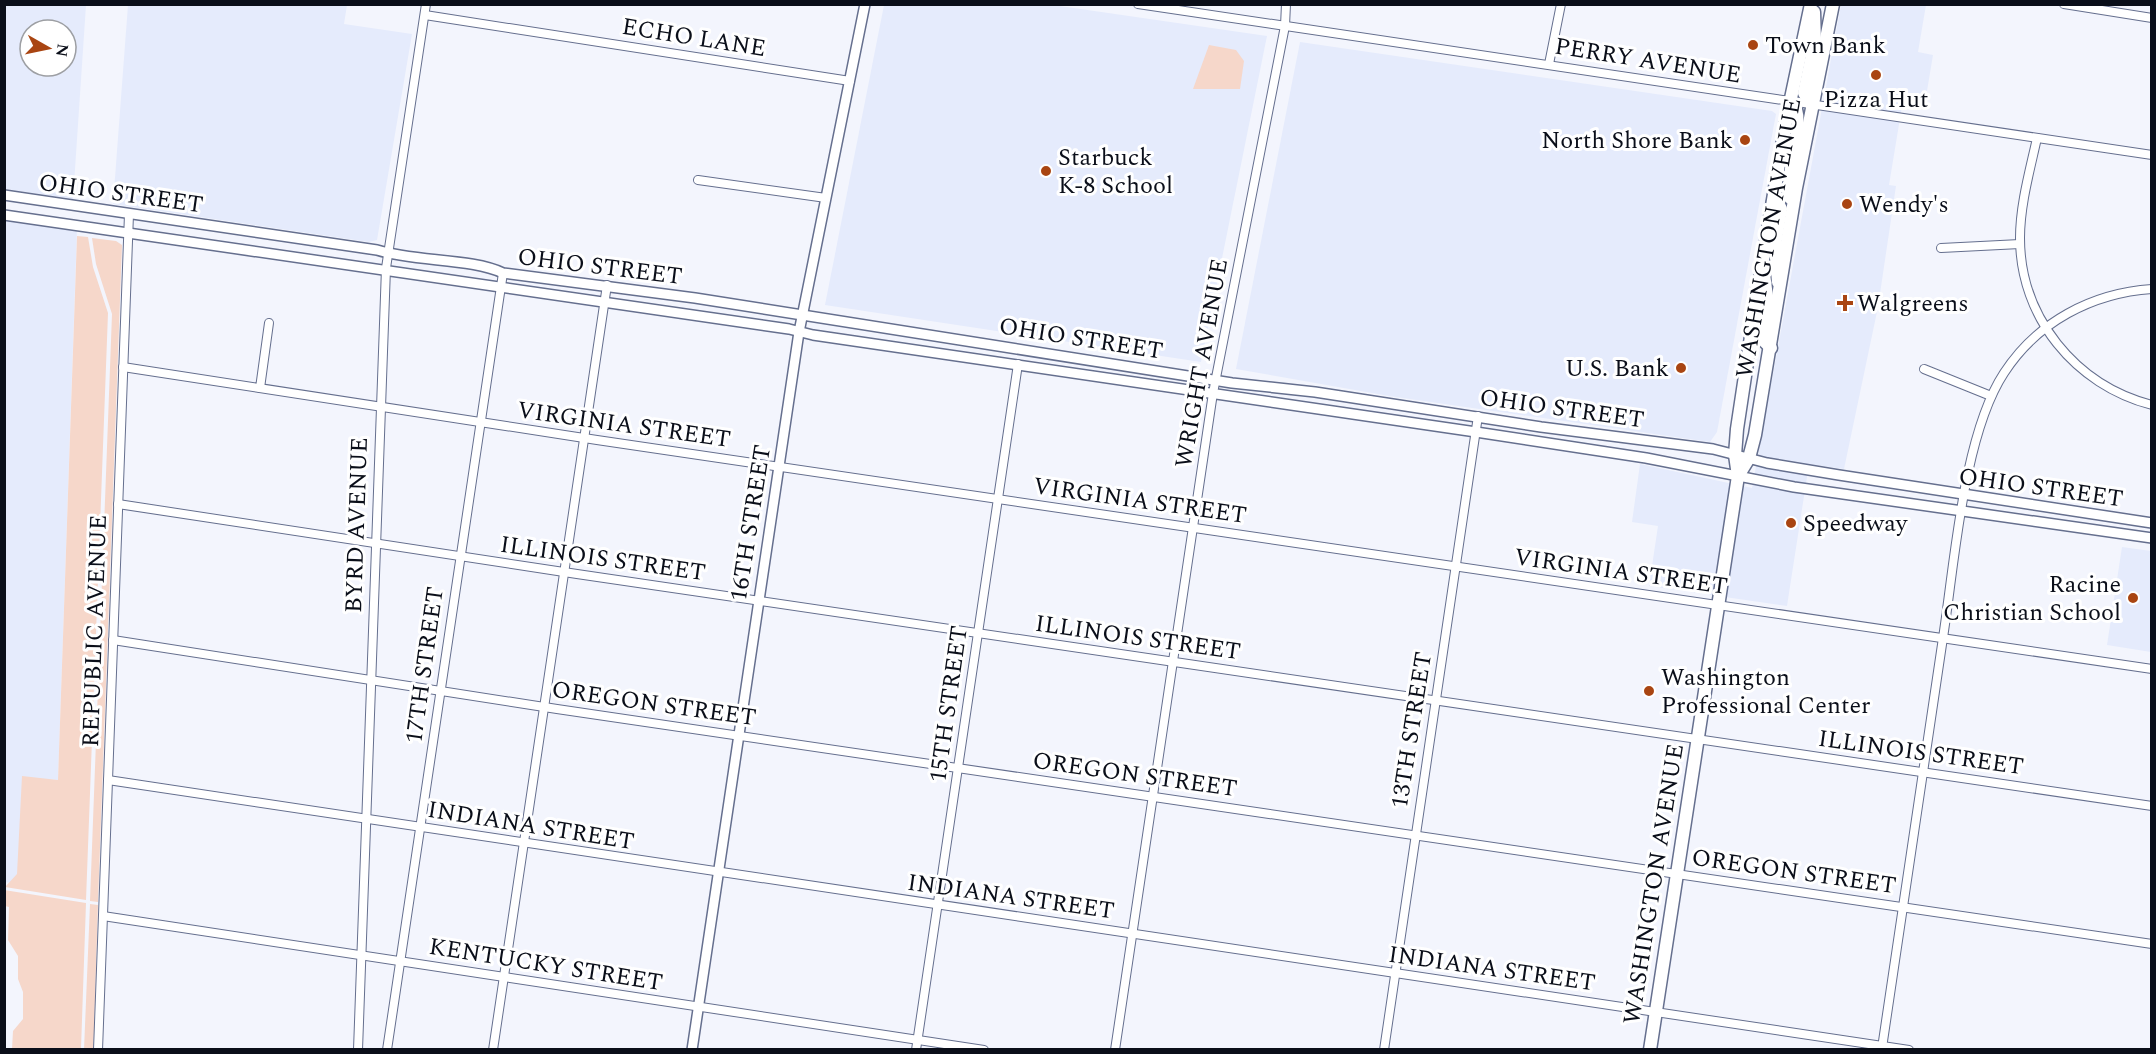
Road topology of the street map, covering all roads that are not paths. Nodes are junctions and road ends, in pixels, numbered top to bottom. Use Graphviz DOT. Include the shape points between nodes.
graph roads {
  1 [pos="426,4"];
  2 [pos="865,4"];
  3 [pos="1138,4"];
  4 [pos="1286,4"];
  5 [pos="1561,4"];
  6 [pos="1812,4"];
  7 [pos="1833,4"];
  8 [pos="2064,4"];
  9 [pos="425,15"];
  10 [pos="2151,18"];
  11 [pos="1285,26"];
  12 [pos="1549,64"];
  13 [pos="850,81"];
  14 [pos="1791,100"];
  15 [pos="1812,104"];
  16 [pos="2037,138"];
  17 [pos="2151,155"];
  18 [pos="698,180"];
  19 [pos="4,195"];
  20 [pos="826,198"];
  21 [pos="1773,202"];
  22 [pos="1792,211"];
  23 [pos="129,214"];
  24 [pos="4,215"];
  25 [pos="130,232"];
  26 [pos="2020,244"];
  27 [pos="1941,248"];
  28 [pos="388,253"];
  29 [pos="1763,264"];
  30 [pos="386,268"];
  31 [pos="504,273"];
  32 [pos="501,285"];
  33 [pos="607,285"];
  34 [pos="2151,289"];
  35 [pos="1780,295"];
  36 [pos="604,303"];
  37 [pos="802,315"];
  38 [pos="269,323"];
  39 [pos="2045,328"];
  40 [pos="800,332"];
  41 [pos="1771,348"];
  42 [pos="1115,362"];
  43 [pos="1018,364"];
  44 [pos="123,367"];
  45 [pos="1924,369"];
  46 [pos="1104,378"];
  47 [pos="1216,379"];
  48 [pos="260,388"];
  49 [pos="1213,393"];
  50 [pos="1991,396"];
  51 [pos="2151,405"];
  52 [pos="380,406"];
  53 [pos="1478,416"];
  54 [pos="480,422"];
  55 [pos="1476,432"];
  56 [pos="584,438"];
  57 [pos="1735,455"];
  58 [pos="1749,458"];
  59 [pos="778,466"];
  60 [pos="1738,476"];
  61 [pos="1965,495"];
  62 [pos="998,499"];
  63 [pos="118,504"];
  64 [pos="1962,510"];
  65 [pos="2151,523"];
  66 [pos="1192,527"];
  67 [pos="2151,538"];
  68 [pos="375,543"];
  69 [pos="460,556"];
  70 [pos="1456,566"];
  71 [pos="564,572"];
  72 [pos="758,601"];
  73 [pos="1719,604"];
  74 [pos="978,633"];
  75 [pos="1943,638"];
  76 [pos="113,640"];
  77 [pos="1172,662"];
  78 [pos="2151,669"];
  79 [pos="370,680"];
  80 [pos="440,691"];
  81 [pos="1436,700"];
  82 [pos="544,707"];
  83 [pos="738,735"];
  84 [pos="1696,739"];
  85 [pos="958,768"];
  86 [pos="1923,772"];
  87 [pos="108,780"];
  88 [pos="1152,796"];
  89 [pos="2151,806"];
  90 [pos="364,819"];
  91 [pos="420,828"];
  92 [pos="1416,835"];
  93 [pos="524,844"];
  94 [pos="718,872"];
  95 [pos="1676,874"];
  96 [pos="938,905"];
  97 [pos="1903,907"];
  98 [pos="103,916"];
  99 [pos="1132,934"];
  100 [pos="2151,944"];
  101 [pos="360,956"];
  102 [pos="400,962"];
  103 [pos="1395,973"];
  104 [pos="504,978"];
  105 [pos="698,1007"];
  106 [pos="1655,1012"];
  107 [pos="918,1040"];
  108 [pos="1882,1048"];
  109 [pos="98,1050"];
  110 [pos="358,1050"];
  111 [pos="387,1050"];
  112 [pos="493,1050"];
  113 [pos="692,1050"];
  114 [pos="916,1050"];
  115 [pos="984,1050"];
  116 [pos="1115,1050"];
  117 [pos="1384,1050"];
  118 [pos="1650,1050"];
  119 [pos="1909,1050"];
  1 -- 9 [label="street, BYRD AVENUE"];
  2 -- 13 [label="street, 16TH STREET"];
  3 -- 11 [label="street, PERRY AVENUE"];
  4 -- 11 [label="street, WRIGHT AVENUE"];
  5 -- 12 [label="street"];
  6 -- 14 [label="main road, WASHINGTON AVENUE"];
  6 -- 15 [label="main road" via="1815,41 1804,93"];
  7 -- 15 [label="main road, WASHINGTON AVENUE"];
  8 -- 10 [label="street"];
  9 -- 13 [label="street, ECHO LANE"];
  9 -- 28 [label="street, BYRD AVENUE"];
  11 -- 12 [label="street, PERRY AVENUE"];
  11 -- 47 [label="street, WRIGHT AVENUE"];
  12 -- 14 [label="street, PERRY AVENUE"];
  13 -- 20 [label="street, 16TH STREET"];
  14 -- 15 [label="street, PERRY AVENUE"];
  14 -- 21 [label="main road, WASHINGTON AVENUE"];
  14 -- 22 [label="main road" via="1798,119 1789,178"];
  15 -- 16 [label="street, PERRY AVENUE"];
  15 -- 22 [label="main road, WASHINGTON AVENUE"];
  16 -- 17 [label="street, PERRY AVENUE"];
  16 -- 26 [label="street" via="2023,206"];
  18 -- 20 [label="street"];
  19 -- 23 [label="street, OHIO STREET"];
  20 -- 37 [label="street, 16TH STREET"];
  21 -- 29 [label="main road, WASHINGTON AVENUE"];
  21 -- 35 [label="main road" via="1780,209 1775,246"];
  22 -- 35 [label="main road, WASHINGTON AVENUE"];
  23 -- 25 [label="street, REPUBLIC AVENUE"];
  23 -- 28 [label="street, OHIO STREET"];
  24 -- 25 [label="street, OHIO STREET"];
  25 -- 30 [label="street, OHIO STREET"];
  25 -- 44 [label="street, REPUBLIC AVENUE"];
  26 -- 27 [label="street"];
  26 -- 39 [label="street" via="2029,294"];
  28 -- 30 [label="street, BYRD AVENUE"];
  28 -- 31 [label="street, OHIO STREET"];
  29 -- 41 [label="main road" via="1768,304 1764,341"];
  29 -- 57 [label="main road, WASHINGTON AVENUE"];
  30 -- 32 [label="street, OHIO STREET"];
  30 -- 52 [label="street, BYRD AVENUE"];
  31 -- 32 [label="street, 17TH STREET"];
  31 -- 33 [label="street, OHIO STREET"];
  32 -- 36 [label="street, OHIO STREET"];
  32 -- 54 [label="street, 17TH STREET"];
  33 -- 36 [label="street"];
  33 -- 37 [label="street, OHIO STREET"];
  34 -- 39 [label="street" via="2122,292 2091,302"];
  35 -- 41 [label="main road, WASHINGTON AVENUE"];
  36 -- 40 [label="street, OHIO STREET"];
  36 -- 56 [label="street"];
  37 -- 40 [label="street, 16TH STREET"];
  37 -- 42 [label="street, OHIO STREET"];
  38 -- 48 [label="street"];
  39 -- 50 [label="street" via="2013,360"];
  39 -- 51 [label="street" via="2067,357 2090,376 2115,392"];
  40 -- 43 [label="street, OHIO STREET"];
  40 -- 59 [label="street, 16TH STREET"];
  41 -- 58 [label="main road, WASHINGTON AVENUE"];
  42 -- 46 [label="street"];
  42 -- 47 [label="street, OHIO STREET"];
  43 -- 46 [label="street, OHIO STREET"];
  43 -- 62 [label="street, 15TH STREET"];
  44 -- 48 [label="street, VIRGINIA STREET"];
  44 -- 63 [label="street, REPUBLIC AVENUE"];
  45 -- 50 [label="street"];
  46 -- 49 [label="street, OHIO STREET"];
  47 -- 49 [label="street, WRIGHT AVENUE"];
  47 -- 53 [label="street, OHIO STREET"];
  48 -- 52 [label="street, VIRGINIA STREET"];
  49 -- 55 [label="street, OHIO STREET"];
  49 -- 66 [label="street, WRIGHT AVENUE"];
  50 -- 61 [label="street" via="1978,432"];
  52 -- 54 [label="street, VIRGINIA STREET"];
  52 -- 68 [label="street, BYRD AVENUE"];
  53 -- 55 [label="street, 13TH STREET"];
  53 -- 57 [label="street, OHIO STREET"];
  54 -- 56 [label="street, VIRGINIA STREET"];
  54 -- 69 [label="street, 17TH STREET"];
  55 -- 60 [label="street, OHIO STREET"];
  55 -- 70 [label="street, 13TH STREET"];
  56 -- 59 [label="street, VIRGINIA STREET"];
  56 -- 71 [label="street"];
  57 -- 58 [label="street, OHIO STREET"];
  57 -- 60 [label="main road, WASHINGTON AVENUE"];
  58 -- 60 [label="main road, WASHINGTON AVENUE"];
  58 -- 61 [label="street, OHIO STREET"];
  59 -- 62 [label="street, VIRGINIA STREET"];
  59 -- 72 [label="street, 16TH STREET"];
  60 -- 64 [label="street, OHIO STREET"];
  60 -- 73 [label="main road, WASHINGTON AVENUE"];
  61 -- 64 [label="street"];
  61 -- 65 [label="street, OHIO STREET"];
  62 -- 66 [label="street, VIRGINIA STREET"];
  62 -- 74 [label="street, 15TH STREET"];
  63 -- 68 [label="street, ILLINOIS STREET"];
  63 -- 76 [label="street, REPUBLIC AVENUE"];
  64 -- 67 [label="street, OHIO STREET"];
  64 -- 75 [label="street"];
  66 -- 70 [label="street, VIRGINIA STREET"];
  66 -- 77 [label="street, WRIGHT AVENUE"];
  68 -- 69 [label="street, ILLINOIS STREET"];
  68 -- 79 [label="street, BYRD AVENUE"];
  69 -- 71 [label="street, ILLINOIS STREET"];
  69 -- 80 [label="street, 17TH STREET"];
  70 -- 73 [label="street, VIRGINIA STREET"];
  70 -- 81 [label="street, 13TH STREET"];
  71 -- 72 [label="street, ILLINOIS STREET"];
  71 -- 82 [label="street"];
  72 -- 74 [label="street, ILLINOIS STREET"];
  72 -- 83 [label="street, 16TH STREET"];
  73 -- 75 [label="street, VIRGINIA STREET"];
  73 -- 84 [label="main road, WASHINGTON AVENUE"];
  74 -- 77 [label="street, ILLINOIS STREET"];
  74 -- 85 [label="street, 15TH STREET"];
  75 -- 78 [label="street, VIRGINIA STREET"];
  75 -- 86 [label="street"];
  76 -- 79 [label="street, OREGON STREET"];
  76 -- 87 [label="street, REPUBLIC AVENUE"];
  77 -- 81 [label="street, ILLINOIS STREET"];
  77 -- 88 [label="street, WRIGHT AVENUE"];
  79 -- 80 [label="street, OREGON STREET"];
  79 -- 90 [label="street, BYRD AVENUE"];
  80 -- 82 [label="street, OREGON STREET"];
  80 -- 91 [label="street, 17TH STREET"];
  81 -- 84 [label="street, ILLINOIS STREET"];
  81 -- 92 [label="street, 13TH STREET"];
  82 -- 83 [label="street, OREGON STREET"];
  82 -- 93 [label="street"];
  83 -- 85 [label="street, OREGON STREET"];
  83 -- 94 [label="street, 16TH STREET"];
  84 -- 86 [label="street, ILLINOIS STREET"];
  84 -- 95 [label="main road, WASHINGTON AVENUE"];
  85 -- 88 [label="street, OREGON STREET"];
  85 -- 96 [label="street, 15TH STREET"];
  86 -- 89 [label="street, ILLINOIS STREET"];
  86 -- 97 [label="street"];
  87 -- 90 [label="street, INDIANA STREET"];
  87 -- 98 [label="street, REPUBLIC AVENUE"];
  88 -- 92 [label="street, OREGON STREET"];
  88 -- 99 [label="street, WRIGHT AVENUE"];
  90 -- 91 [label="street, INDIANA STREET"];
  90 -- 101 [label="street, BYRD AVENUE"];
  91 -- 93 [label="street, INDIANA STREET"];
  91 -- 102 [label="street, 17TH STREET"];
  92 -- 95 [label="street, OREGON STREET"];
  92 -- 103 [label="street, 13TH STREET"];
  93 -- 94 [label="street, INDIANA STREET"];
  93 -- 104 [label="street"];
  94 -- 96 [label="street, INDIANA STREET"];
  94 -- 105 [label="street, 16TH STREET"];
  95 -- 97 [label="street, OREGON STREET"];
  95 -- 106 [label="main road, WASHINGTON AVENUE"];
  96 -- 99 [label="street, INDIANA STREET"];
  96 -- 107 [label="street, 15TH STREET"];
  97 -- 100 [label="street, OREGON STREET"];
  97 -- 108 [label="street"];
  98 -- 101 [label="street, KENTUCKY STREET"];
  98 -- 109 [label="street, REPUBLIC AVENUE"];
  99 -- 103 [label="street, INDIANA STREET"];
  99 -- 116 [label="street, WRIGHT AVENUE"];
  101 -- 102 [label="street, KENTUCKY STREET"];
  101 -- 110 [label="street, BYRD AVENUE"];
  102 -- 104 [label="street, KENTUCKY STREET"];
  102 -- 111 [label="street, 17TH STREET"];
  103 -- 106 [label="street, INDIANA STREET"];
  103 -- 117 [label="street, 13TH STREET"];
  104 -- 105 [label="street, KENTUCKY STREET"];
  104 -- 112 [label="street"];
  105 -- 107 [label="street, KENTUCKY STREET"];
  105 -- 113 [label="street, 16TH STREET"];
  106 -- 108 [label="street, INDIANA STREET"];
  106 -- 118 [label="main road, WASHINGTON AVENUE"];
  107 -- 114 [label="street, 15TH STREET"];
  107 -- 115 [label="street, KENTUCKY STREET"];
  108 -- 119 [label="street, INDIANA STREET"];
}
